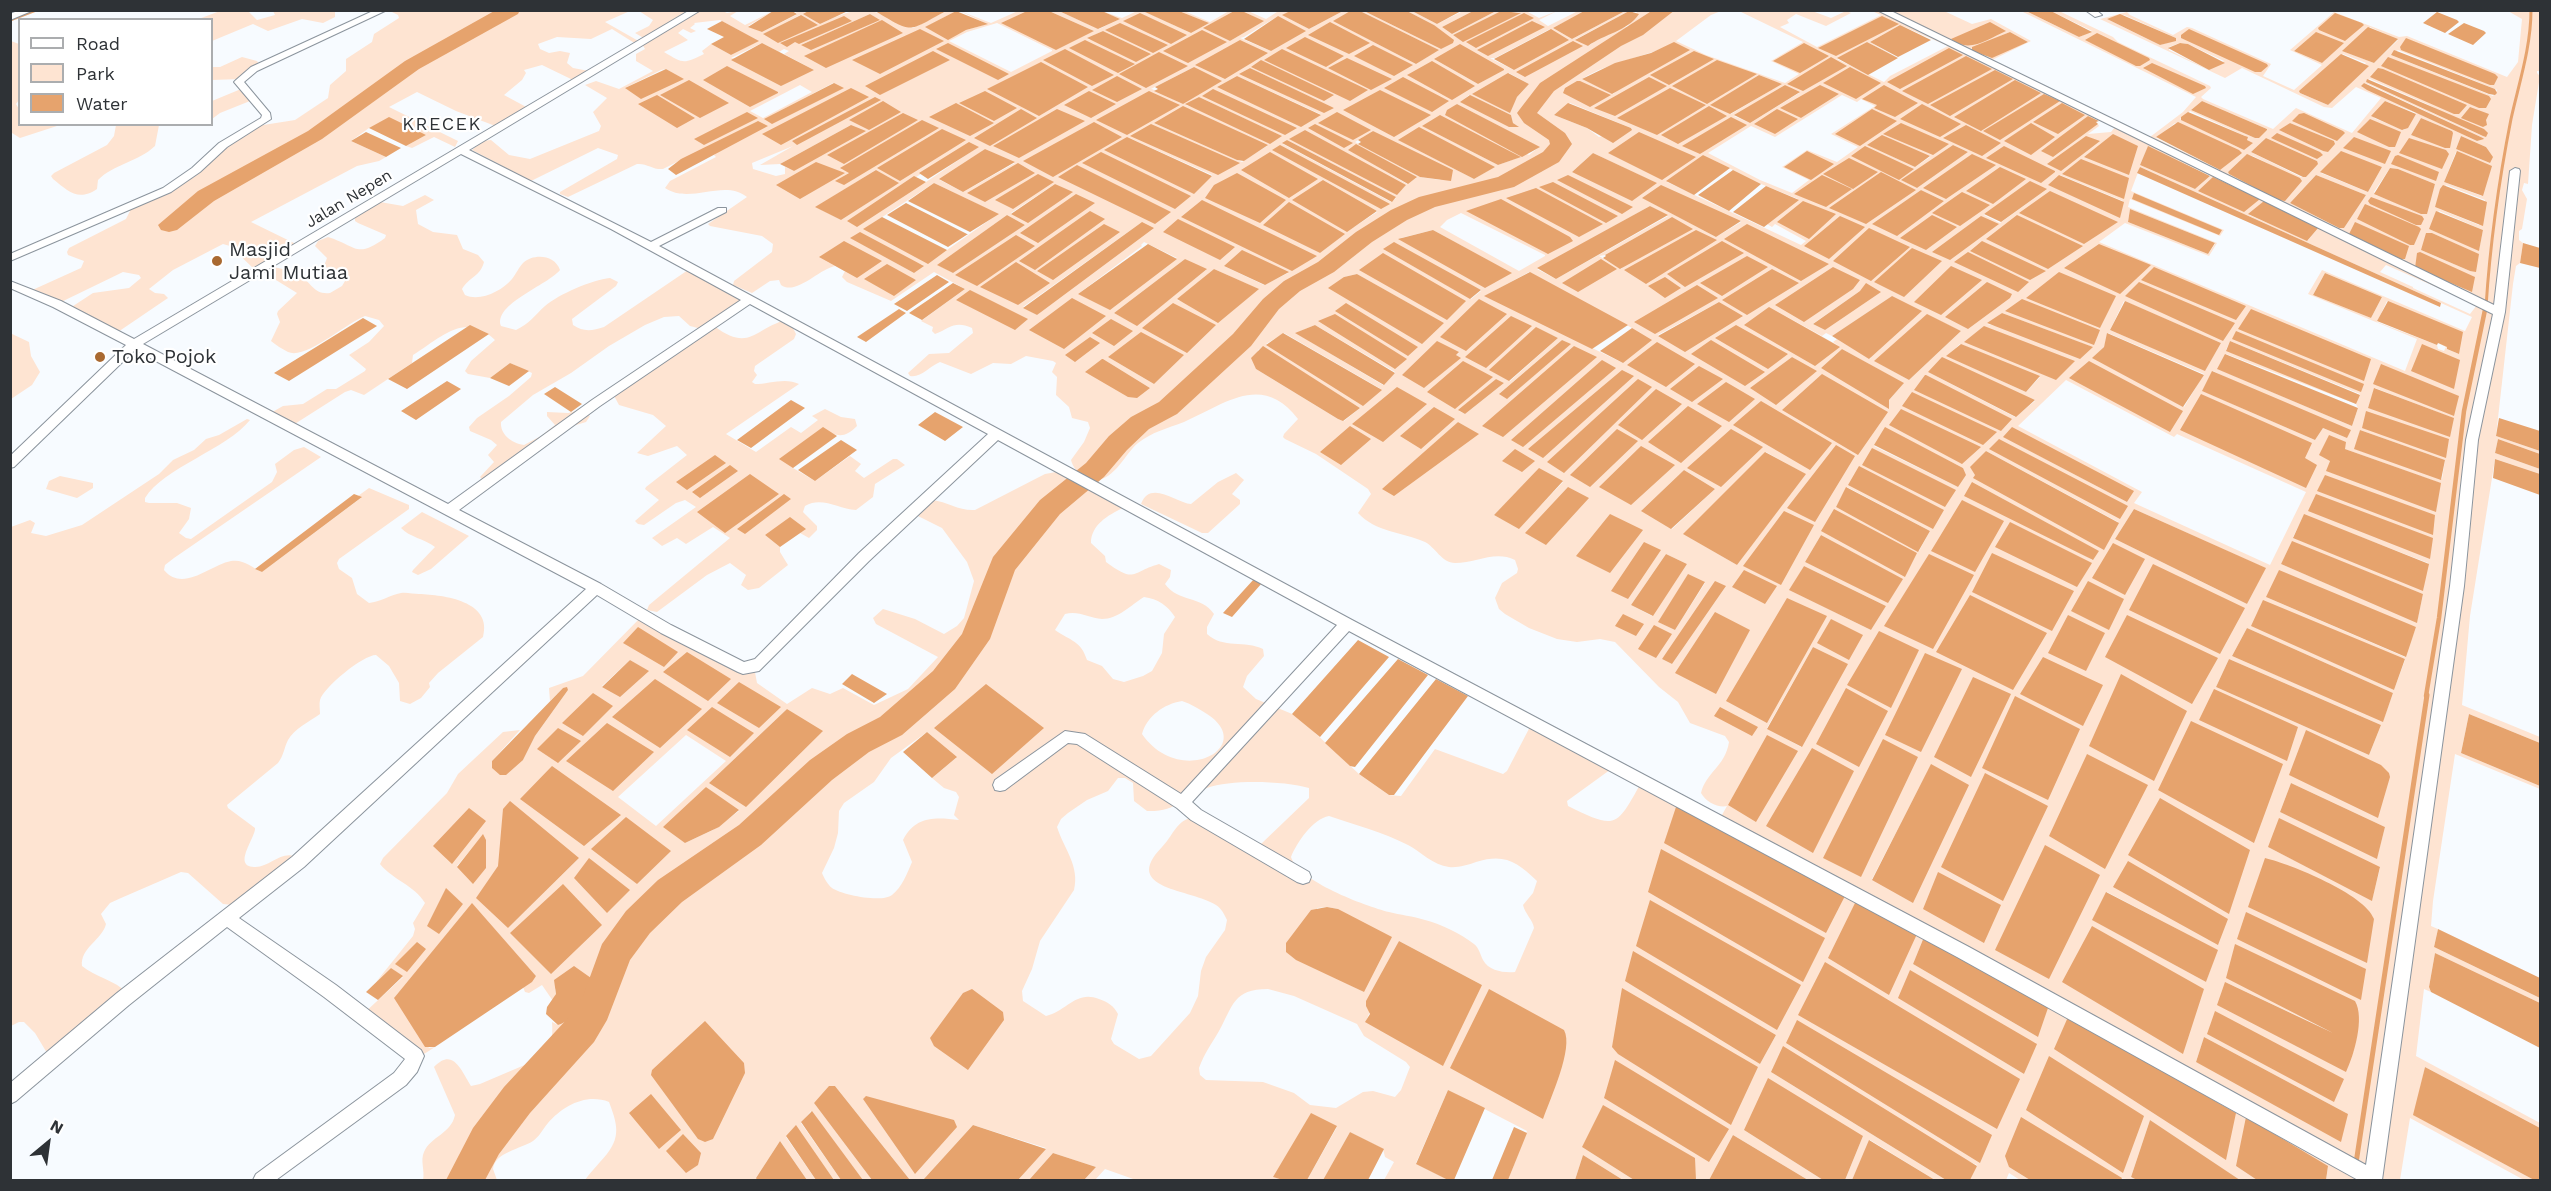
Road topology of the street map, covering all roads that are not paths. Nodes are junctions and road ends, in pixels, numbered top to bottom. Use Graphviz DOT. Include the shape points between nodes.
graph roads {
  1 [pos="30,10"];
  2 [pos="383,10"];
  3 [pos="696,10"];
  4 [pos="1881,10"];
  5 [pos="10,17"];
  6 [pos="461,150"];
  7 [pos="2515,171"];
  8 [pos="722,210"];
  9 [pos="651,246"];
  10 [pos="10,258"];
  11 [pos="10,284"];
  12 [pos="750,299"];
  13 [pos="2496,310"];
  14 [pos="134,344"];
  15 [pos="996,434"];
  16 [pos="10,464"];
  17 [pos="448,511"];
  18 [pos="596,588"];
  19 [pos="1347,624"];
  20 [pos="1000,785"];
  21 [pos="1182,803"];
  22 [pos="1303,877"];
  23 [pos="227,918"];
  24 [pos="10,1095"];
  25 [pos="2370,1178"];
  26 [pos="262,1180"];
  1 -- 5 [label="street"];
  2 -- 10 [label="street" via="240,79 263,108 266,119 223,145 182,180"];
  3 -- 6 [label="street, Jalan Nepen"];
  4 -- 13 [label="street"];
  6 -- 9 [label="street"];
  6 -- 14 [label="street, Jalan Nepen"];
  7 -- 13 [label="street"];
  8 -- 9 [label="street"];
  9 -- 12 [label="street"];
  11 -- 14 [label="street"];
  12 -- 15 [label="street"];
  12 -- 17 [label="street" via="596,403"];
  13 -- 25 [label="street" via="2472,440 2457,586"];
  14 -- 16 [label="street, Jalan Nepen"];
  14 -- 17 [label="street"];
  15 -- 18 [label="street" via="864,556 754,667 743,668 722,658"];
  15 -- 19 [label="street"];
  17 -- 18 [label="street"];
  18 -- 23 [label="street" via="298,862"];
  19 -- 21 [label="street"];
  19 -- 25 [label="street" via="1963,952"];
  20 -- 21 [label="street" via="1058,741 1072,736"];
  21 -- 22 [label="street"];
  23 -- 24 [label="street"];
  23 -- 26 [label="street" via="415,1056 400,1079"];
}
